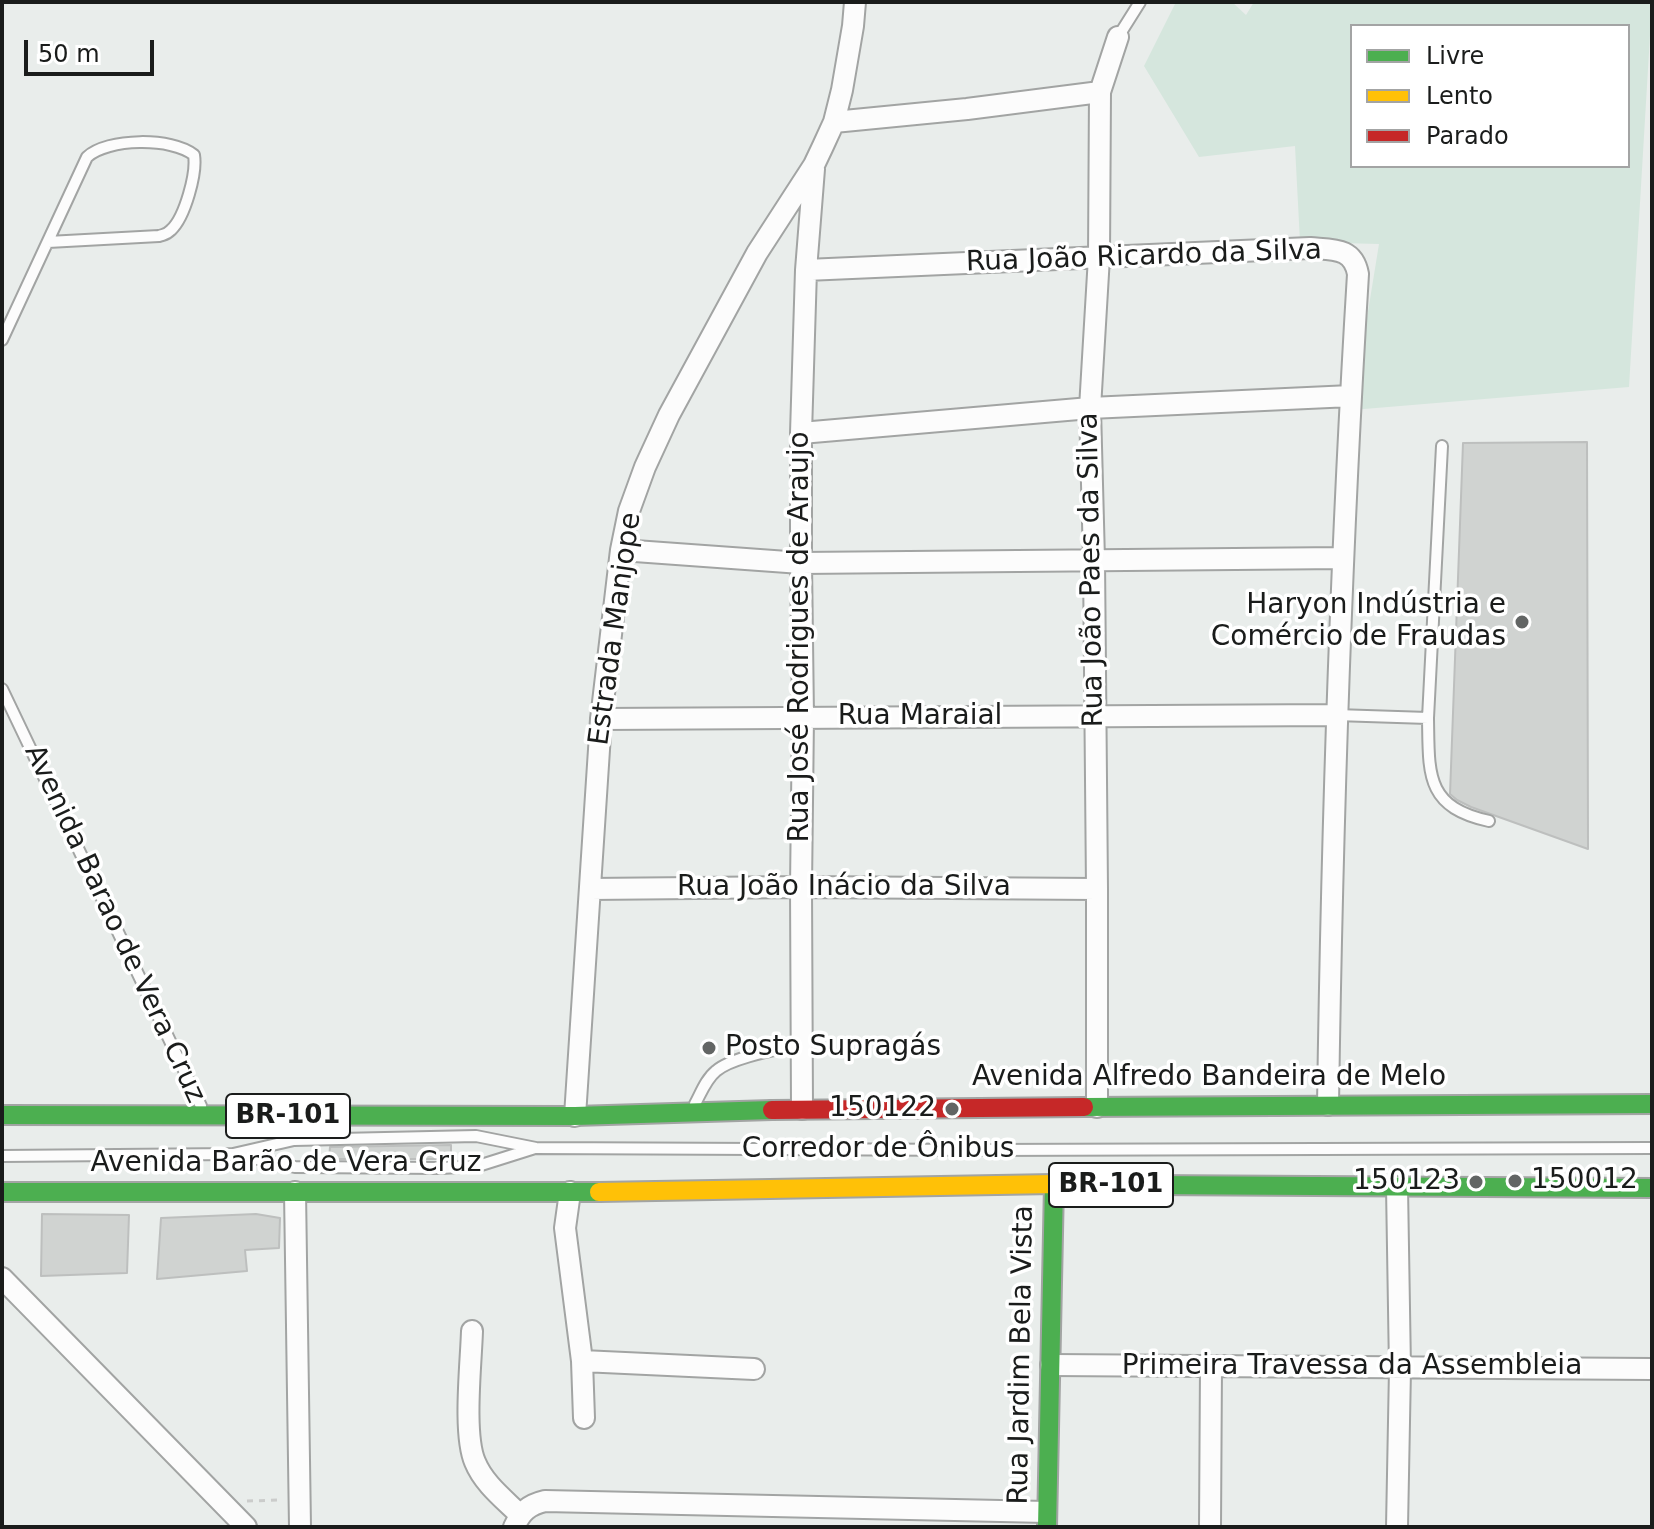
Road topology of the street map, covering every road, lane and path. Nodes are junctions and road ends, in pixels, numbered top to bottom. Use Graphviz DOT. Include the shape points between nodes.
graph roads {
  1 [pos="855,2"];
  2 [pos="1140,2"];
  3 [pos="1118,37"];
  4 [pos="1100,92"];
  5 [pos="834,122"];
  6 [pos="814,165"];
  7 [pos="48,242"];
  8 [pos="1099,257"];
  9 [pos="806,270"];
  10 [pos="2,340"];
  11 [pos="1351,396"];
  12 [pos="1090,408"];
  13 [pos="801,433"];
  14 [pos="1442,446"];
  15 [pos="621,550"];
  16 [pos="1343,558"];
  17 [pos="1094,560"];
  18 [pos="801,563"];
  19 [pos="2,689"];
  20 [pos="1336,715"];
  21 [pos="803,717"];
  22 [pos="1094,718"];
  23 [pos="1428,718"];
  24 [pos="601,719"];
  25 [pos="1489,821"];
  26 [pos="801,887"];
  27 [pos="590,889"];
  28 [pos="1097,889"];
  29 [pos="802,1044"];
  30 [pos="1652,1104"];
  31 [pos="1328,1105"];
  32 [pos="1097,1107"];
  33 [pos="802,1109"];
  34 [pos="689,1113"];
  35 [pos="2,1115"];
  36 [pos="205,1116"];
  37 [pos="575,1116"];
  38 [pos="536,1148"];
  39 [pos="1652,1148"];
  40 [pos="233,1154"];
  41 [pos="2,1156"];
  42 [pos="1054,1184"];
  43 [pos="1397,1187"];
  44 [pos="1652,1188"];
  45 [pos="2,1192"];
  46 [pos="295,1192"];
  47 [pos="570,1192"];
  48 [pos="2,1278"];
  49 [pos="472,1331"];
  50 [pos="582,1361"];
  51 [pos="1051,1365"];
  52 [pos="1211,1366"];
  53 [pos="754,1369"];
  54 [pos="1400,1369"];
  55 [pos="1652,1369"];
  56 [pos="584,1418"];
  57 [pos="299,1499"];
  58 [pos="221,1503"];
  59 [pos="895,1518"];
  60 [pos="1046,1519"];
  61 [pos="517,1521"];
  62 [pos="246,1527"];
  63 [pos="300,1527"];
  64 [pos="1210,1527"];
  65 [pos="1397,1527"];
  1 -- 5 [label="street, Estrada Manjope"];
  2 -- 3 [label="lane"];
  3 -- 4 [label="street, Rua João Paes da Silva"];
  4 -- 5 [label="street"];
  4 -- 8 [label="street, Rua João Paes da Silva"];
  5 -- 6 [label="street, Estrada Manjope"];
  6 -- 9 [label="street, Rua José Rodrigues de Araujo"];
  6 -- 15 [label="street, Estrada Manjope" via="757,253 669,415 634,496"];
  7 -- 7 [label="lane" via="168,233 186,201 194,155 166,143 124,143 92,152"];
  7 -- 10 [label="lane"];
  8 -- 9 [label="street, Rua João Ricardo da Silva"];
  8 -- 11 [label="street, Rua João Ricardo da Silva" via="1310,248 1348,255 1358,274"];
  8 -- 12 [label="street, Rua João Paes da Silva"];
  9 -- 13 [label="street, Rua José Rodrigues de Araujo"];
  11 -- 12 [label="street"];
  11 -- 16 [label="street, Rua João Ricardo da Silva"];
  12 -- 13 [label="street"];
  12 -- 17 [label="street, Rua João Paes da Silva"];
  13 -- 18 [label="street, Rua José Rodrigues de Araujo"];
  14 -- 23 [label="lane"];
  15 -- 18 [label="street"];
  15 -- 24 [label="street, Estrada Manjope"];
  16 -- 17 [label="street"];
  16 -- 20 [label="street, Rua João Ricardo da Silva"];
  17 -- 18 [label="street"];
  17 -- 22 [label="street, Rua João Paes da Silva"];
  18 -- 21 [label="street, Rua José Rodrigues de Araujo"];
  19 -- 36 [label="lane, Avenida Barao de Vera Cruz"];
  20 -- 22 [label="street, Rua Maraial"];
  20 -- 23 [label="lane"];
  20 -- 31 [label="street, Rua João Ricardo da Silva"];
  21 -- 22 [label="street, Rua Maraial"];
  21 -- 24 [label="street, Rua Maraial"];
  21 -- 26 [label="street, Rua José Rodrigues de Araujo"];
  22 -- 28 [label="street, Rua João Paes da Silva"];
  23 -- 25 [label="lane" via="1429,758 1443,800"];
  24 -- 27 [label="street, Estrada Manjope"];
  26 -- 27 [label="street, Rua João Inácio da Silva"];
  26 -- 28 [label="street, Rua João Inácio da Silva"];
  26 -- 29 [label="street, Rua José Rodrigues de Araujo"];
  27 -- 37 [label="street, Estrada Manjope"];
  28 -- 32 [label="street, Rua João Paes da Silva"];
  29 -- 33 [label="street, Rua José Rodrigues de Araujo"];
  29 -- 34 [label="lane" via="718,1069"];
  30 -- 31 [label="main road, Avenida Alfredo Bandeira de Melo / BR-101"];
  31 -- 32 [label="main road, Avenida Alfredo Bandeira de Melo / BR-101"];
  32 -- 33 [label="main road, Avenida Alfredo Bandeira de Melo / BR-101"];
  33 -- 34 [label="main road, Avenida Alfredo Bandeira de Melo / BR-101"];
  34 -- 37 [label="main road, Avenida Alfredo Bandeira de Melo / BR-101"];
  35 -- 36 [label="main road, Avenida Barão de Vera Cruz / BR-101"];
  36 -- 37 [label="main road, Avenida Barão de Vera Cruz / BR-101"];
  38 -- 39 [label="lane, Corredor de Ônibus"];
  38 -- 40 [label="lane, Corredor de Ônibus" via="476,1136 340,1138 294,1140"];
  38 -- 40 [label="lane, Corredor de Ônibus" via="478,1166 441,1168 295,1167"];
  40 -- 41 [label="lane, Corredor de Ônibus"];
  42 -- 43 [label="main road, BR-101"];
  42 -- 47 [label="main road, BR-101"];
  42 -- 51 [label="main road, Rua Jardim Bela Vista"];
  43 -- 44 [label="main road, BR-101"];
  43 -- 54 [label="street"];
  45 -- 46 [label="main road, Avenida Barão de Vera Cruz / BR-101"];
  46 -- 47 [label="main road, Avenida Barão de Vera Cruz / BR-101"];
  46 -- 57 [label="street"];
  47 -- 50 [label="street" via="565,1228"];
  48 -- 58 [label="street"];
  49 -- 61 [label="street" via="471,1449 486,1480"];
  50 -- 53 [label="street"];
  50 -- 56 [label="street"];
  51 -- 52 [label="street, Primeira Travessa da Assembleia"];
  51 -- 60 [label="main road, Rua Jardim Bela Vista"];
  52 -- 54 [label="street, Primeira Travessa da Assembleia"];
  52 -- 64 [label="street"];
  54 -- 55 [label="street, Primeira Travessa da Assembleia"];
  54 -- 65 [label="street"];
  57 -- 58 [label="path"];
  57 -- 63 [label="street"];
  58 -- 62 [label="street"];
  59 -- 60 [label="street"];
  59 -- 61 [label="street" via="545,1501 531,1505"];
}
